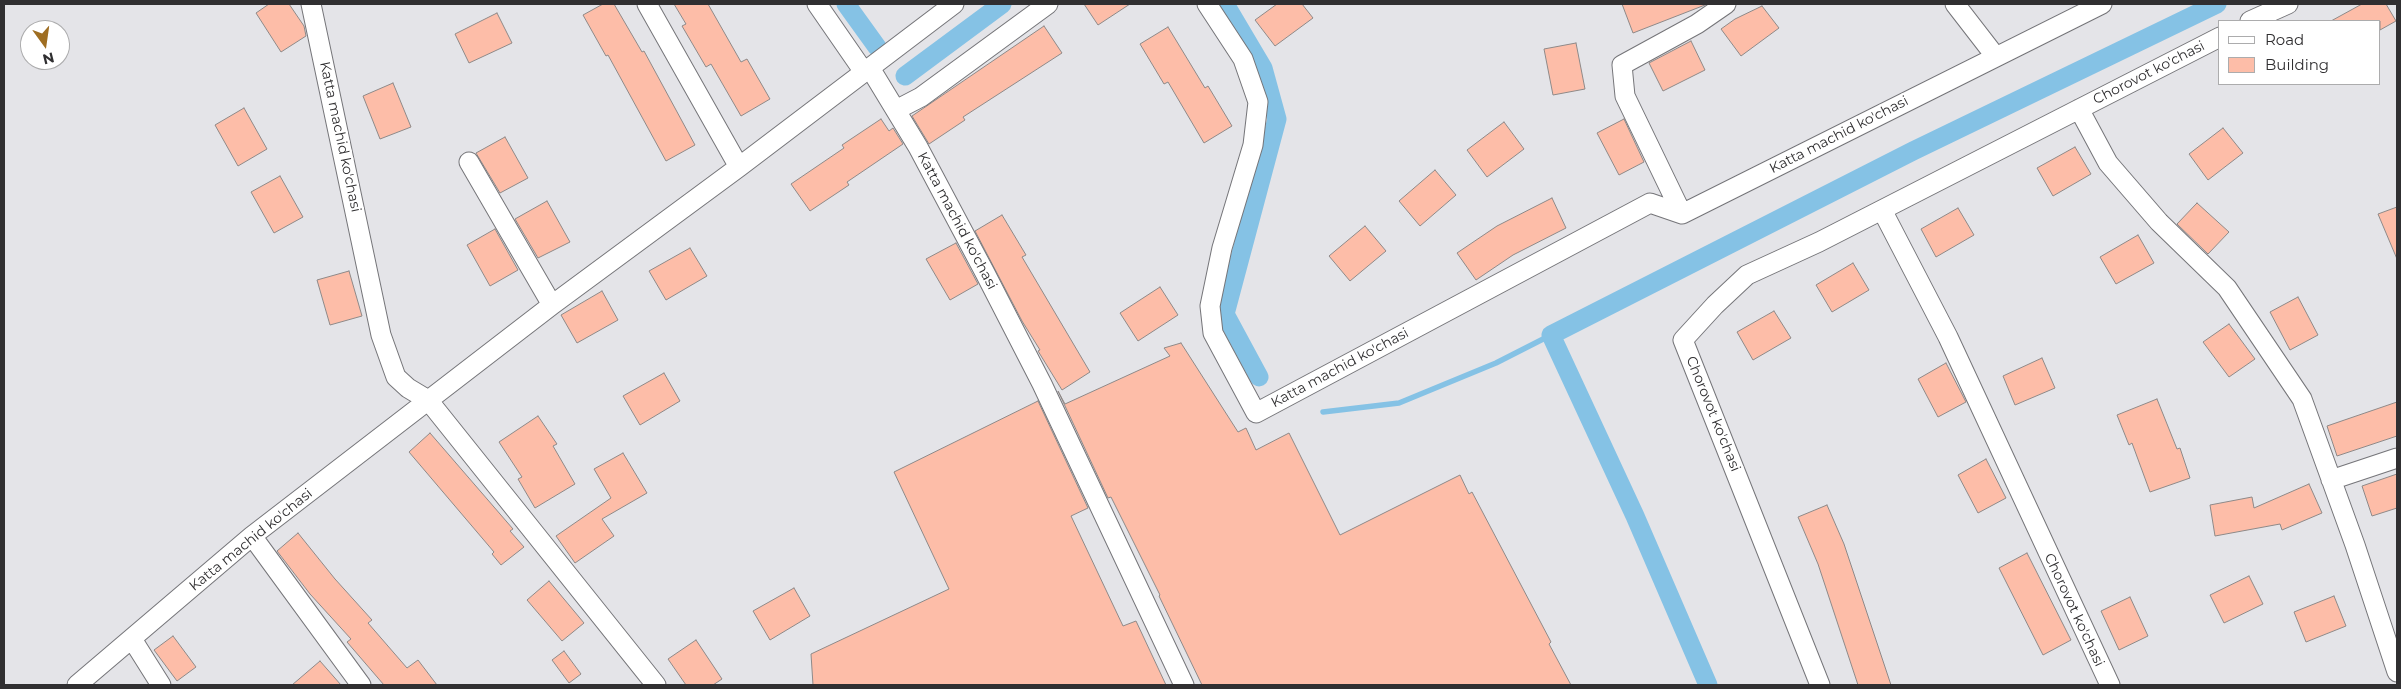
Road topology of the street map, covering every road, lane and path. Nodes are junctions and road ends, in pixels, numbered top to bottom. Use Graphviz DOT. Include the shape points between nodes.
graph roads {
  1 [pos="311,4"];
  2 [pos="647,4"];
  3 [pos="817,4"];
  4 [pos="954,4"];
  5 [pos="1048,4"];
  6 [pos="1207,4"];
  7 [pos="1726,4"];
  8 [pos="1955,4"];
  9 [pos="2102,4"];
  10 [pos="2288,4"];
  11 [pos="2252,20"];
  12 [pos="2218,38"];
  13 [pos="1996,57"];
  14 [pos="867,70"];
  15 [pos="2079,109"];
  16 [pos="896,110"];
  17 [pos="469,162"];
  18 [pos="738,168"];
  19 [pos="1882,210"];
  20 [pos="1682,214"];
  21 [pos="552,305"];
  22 [pos="428,400"];
  23 [pos="2397,458"];
  24 [pos="2331,480"];
  25 [pos="252,536"];
  26 [pos="132,640"];
  27 [pos="2397,672"];
  28 [pos="77,685"];
  29 [pos="162,685"];
  30 [pos="361,685"];
  31 [pos="656,685"];
  32 [pos="1184,685"];
  33 [pos="1820,685"];
  34 [pos="2110,685"];
  1 -- 22 [label="street, Katta machid ko'chasi" via="381,335 396,377"];
  2 -- 18 [label="street"];
  3 -- 14 [label="street"];
  4 -- 14 [label="street, Katta machid ko'chasi"];
  5 -- 16 [label="street" via="921,97"];
  6 -- 20 [label="street, Katta machid ko'chasi" via="1243,59 1258,102 1252,145 1222,248 1210,306 1213,333 1256,413 1650,203"];
  7 -- 20 [label="street" via="1697,24 1622,65 1625,96"];
  8 -- 13 [label="street"];
  9 -- 13 [label="street, Katta machid ko'chasi"];
  10 -- 11 [label="street"];
  12 -- 15 [label="street, Chorovot ko'chasi"];
  13 -- 20 [label="street, Katta machid ko'chasi"];
  14 -- 16 [label="street, Katta machid ko'chasi"];
  14 -- 18 [label="street, Katta machid ko'chasi"];
  15 -- 19 [label="street, Chorovot ko'chasi"];
  15 -- 24 [label="street, Chorovot ko'chasi" via="2108,163 2159,222 2227,288 2257,330 2302,399"];
  16 -- 32 [label="street, Katta machid ko'chasi" via="1042,384"];
  17 -- 21 [label="street"];
  18 -- 21 [label="street, Katta machid ko'chasi"];
  19 -- 33 [label="street, Chorovot ko'chasi" via="1747,276 1683,340"];
  19 -- 34 [label="street, Chorovot ko'chasi" via="1948,337"];
  21 -- 22 [label="street, Katta machid ko'chasi"];
  22 -- 25 [label="street, Katta machid ko'chasi"];
  22 -- 31 [label="street, Katta machid ko'chasi"];
  23 -- 24 [label="street"];
  24 -- 27 [label="street, Chorovot ko'chasi"];
  25 -- 26 [label="street, Katta machid ko'chasi"];
  25 -- 30 [label="street"];
  26 -- 28 [label="street, Katta machid ko'chasi"];
  26 -- 29 [label="street"];
}
